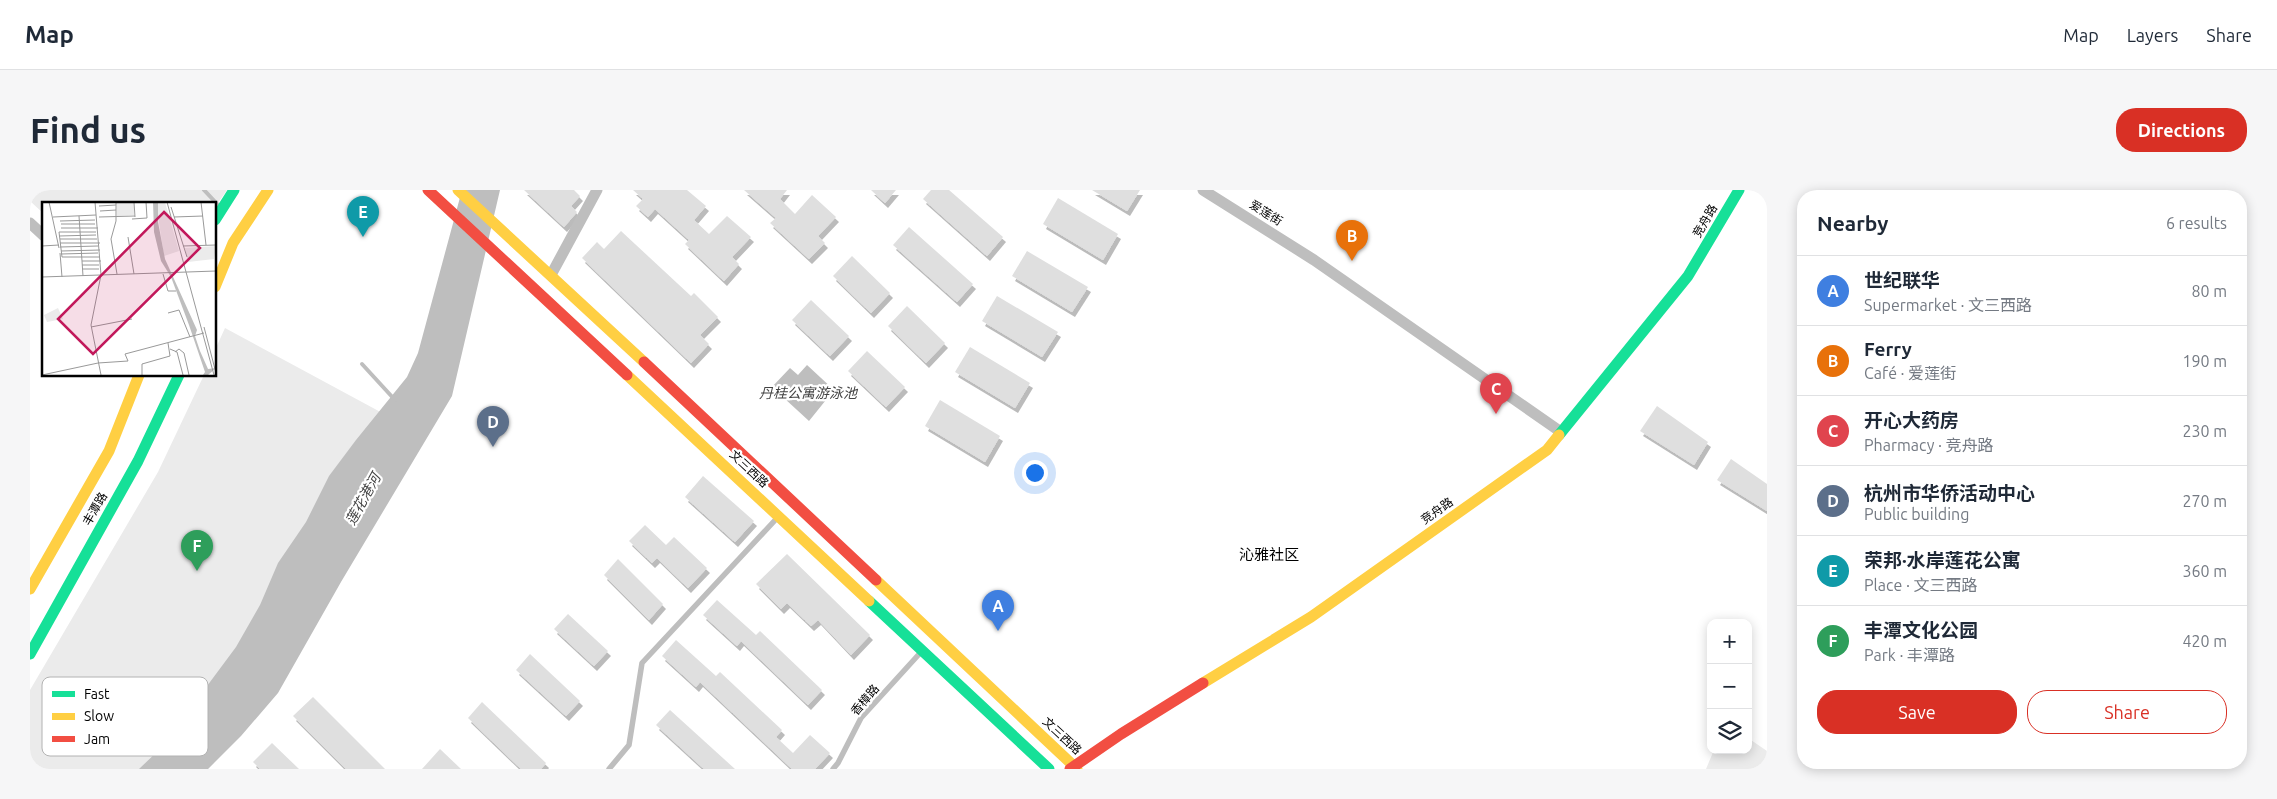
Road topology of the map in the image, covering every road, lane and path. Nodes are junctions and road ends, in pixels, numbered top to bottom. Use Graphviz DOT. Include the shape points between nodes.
graph roads {
  1 [pos="268,190"];
  2 [pos="428,190"];
  3 [pos="458,190"];
  4 [pos="597,190"];
  5 [pos="1203,190"];
  6 [pos="1739,190"];
  7 [pos="233,192"];
  8 [pos="216,218"];
  9 [pos="30,223"];
  10 [pos="42,234"];
  11 [pos="551,275"];
  12 [pos="216,286"];
  13 [pos="138,376"];
  14 [pos="179,376"];
  15 [pos="1561,432"];
  16 [pos="779,516"];
  17 [pos="30,589"];
  18 [pos="922,650"];
  19 [pos="30,654"];
  20 [pos="1073,768"];
  21 [pos="608,769"];
  22 [pos="833,769"];
  23 [pos="1050,769"];
  1 -- 12 [label="main road" via="233,243"];
  2 -- 16 [label="main road, 文三西路"];
  3 -- 11 [label="main road, 文三西路"];
  4 -- 11 [label="street"];
  5 -- 15 [label="street, 爱莲街" via="1314,260"];
  6 -- 15 [label="main road, 竞舟路" via="1688,276"];
  7 -- 8 [label="main road"];
  9 -- 10 [label="street"];
  11 -- 20 [label="main road, 文三西路"];
  13 -- 17 [label="main road, 丰潭路" via="109,451"];
  14 -- 19 [label="main road, 丰潭路" via="138,462"];
  15 -- 20 [label="main road, 竞舟路" via="1547,450 1311,617"];
  16 -- 18 [label="main road, 文三西路"];
  16 -- 21 [label="lane" via="642,663 629,745"];
  18 -- 22 [label="lane, 香樟路" via="861,718"];
  18 -- 23 [label="main road, 文三西路"];
}
